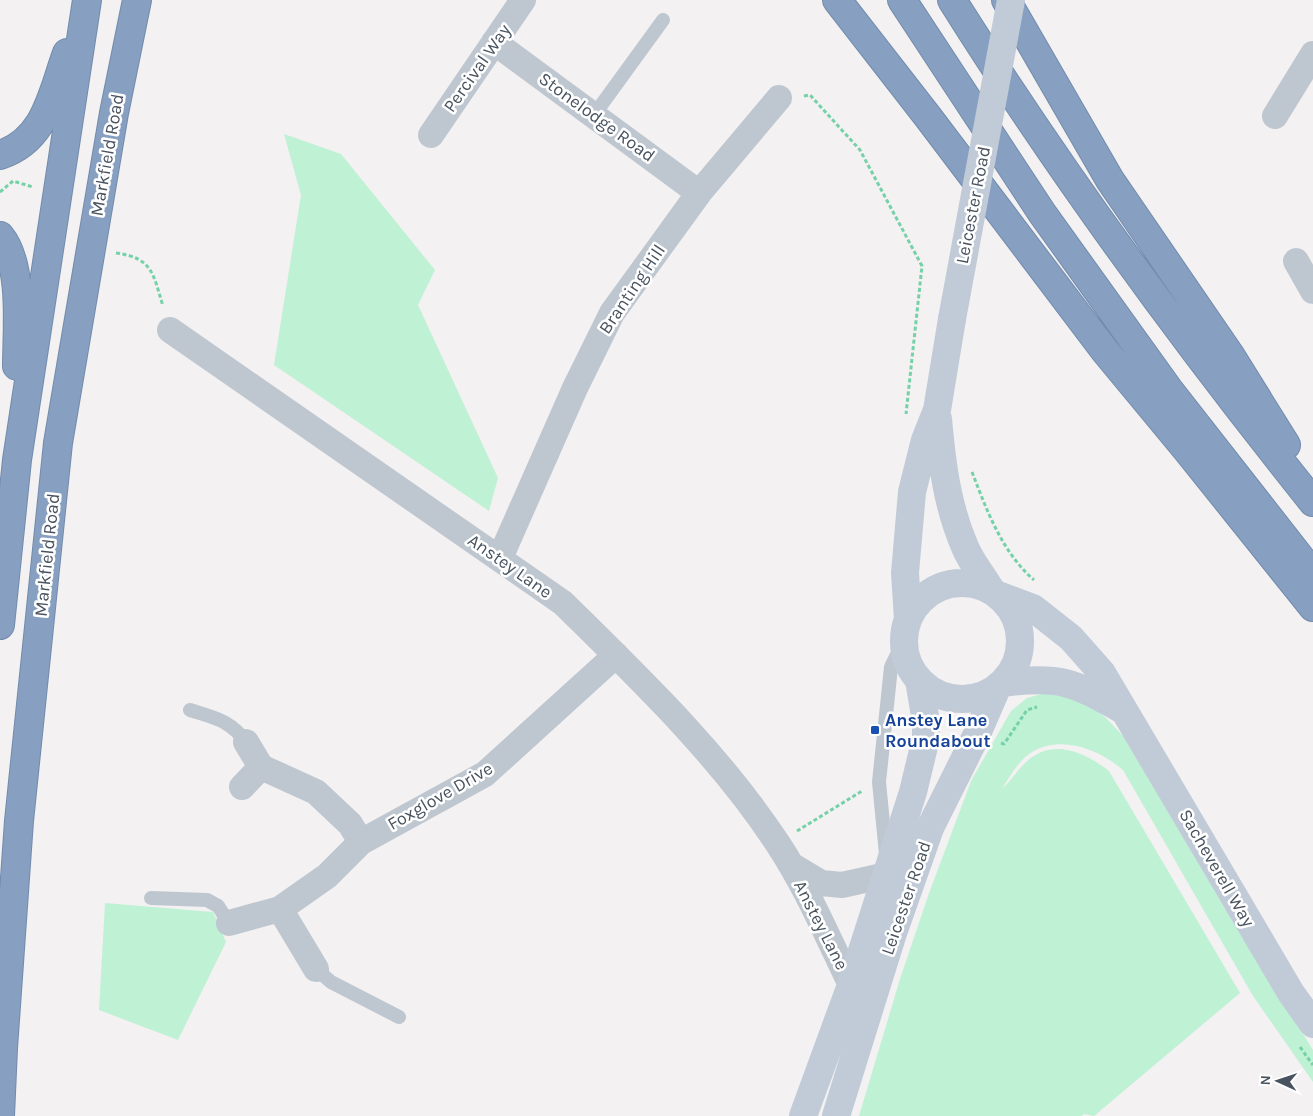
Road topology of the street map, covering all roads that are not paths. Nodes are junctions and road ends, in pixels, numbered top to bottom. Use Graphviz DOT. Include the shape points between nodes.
graph roads {
  1 [pos="86,0"];
  2 [pos="137,0"];
  3 [pos="523,0"];
  4 [pos="837,0"];
  5 [pos="902,0"];
  6 [pos="952,0"];
  7 [pos="1006,0"];
  8 [pos="1011,0"];
  9 [pos="662,20"];
  10 [pos="494,42"];
  11 [pos="1313,54"];
  12 [pos="779,98"];
  13 [pos="594,115"];
  14 [pos="1275,116"];
  15 [pos="430,135"];
  16 [pos="0,155"];
  17 [pos="699,193"];
  18 [pos="0,236"];
  19 [pos="1296,260"];
  20 [pos="1313,291"];
  21 [pos="170,330"];
  22 [pos="937,410"];
  23 [pos="17,460"];
  24 [pos="1313,492"];
  25 [pos="1313,502"];
  26 [pos="500,558"];
  27 [pos="1313,574"];
  28 [pos="996,593"];
  29 [pos="1313,608"];
  30 [pos="0,625"];
  31 [pos="906,630"];
  32 [pos="616,655"];
  33 [pos="919,680"];
  34 [pos="1000,685"];
  35 [pos="190,710"];
  36 [pos="1123,710"];
  37 [pos="246,742"];
  38 [pos="261,767"];
  39 [pos="242,787"];
  40 [pos="361,842"];
  41 [pos="791,865"];
  42 [pos="887,872"];
  43 [pos="151,898"];
  44 [pos="280,909"];
  45 [pos="228,924"];
  46 [pos="316,969"];
  47 [pos="851,985"];
  48 [pos="399,1017"];
  49 [pos="1313,1024"];
  50 [pos="0,1116"];
  51 [pos="803,1116"];
  52 [pos="836,1116"];
  1 -- 16 [label="highway" via="39,128 22,146"];
  1 -- 23 [label="highway"];
  2 -- 50 [label="highway, Markfield Road" via="58,443 19,821"];
  3 -- 10 [label="street, Percival Way"];
  4 -- 29 [label="highway" via="1105,351"];
  5 -- 27 [label="highway" via="1042,213 1169,390"];
  6 -- 25 [label="highway" via="1056,158 1156,300"];
  7 -- 24 [label="highway" via="1110,180 1230,355"];
  8 -- 22 [label="street, Leicester Road, bridge"];
  9 -- 13 [label="lane"];
  10 -- 13 [label="street, Stonelodge Road"];
  10 -- 15 [label="street, Percival Way"];
  11 -- 14 [label="street"];
  12 -- 17 [label="street, Branting Hill"];
  13 -- 17 [label="street, Stonelodge Road"];
  17 -- 26 [label="street, Branting Hill" via="612,313"];
  18 -- 23 [label="highway" via="7,245 16,281"];
  19 -- 20 [label="street"];
  21 -- 26 [label="street, Anstey Lane"];
  22 -- 28 [label="street, Leicester Road" via="942,472 956,522 965,549"];
  22 -- 31 [label="street, Leicester Road" via="925,440 912,492 905,573"];
  23 -- 30 [label="highway"];
  26 -- 32 [label="street, Anstey Lane" via="564,603"];
  28 -- 31 [label="street" via="963,582 941,586 921,600"];
  28 -- 34 [label="street" via="1014,614 1020,634 1016,663"];
  28 -- 36 [label="street, Sacheverell Way" via="1033,608 1071,638 1102,673"];
  31 -- 33 [label="street" via="908,663"];
  31 -- 42 [label="lane" via="890,668 879,782"];
  32 -- 40 [label="street, Foxglove Drive" via="485,774"];
  32 -- 41 [label="street, Anstey Lane" via="720,767"];
  33 -- 34 [label="street" via="936,693 959,699 978,697"];
  33 -- 42 [label="street, Leicester Road" via="926,738 913,792"];
  34 -- 36 [label="street" via="1029,679 1056,679 1081,687"];
  34 -- 52 [label="street, Leicester Road" via="930,828 893,932"];
  35 -- 37 [label="lane" via="226,722"];
  36 -- 49 [label="street, Sacheverell Way"];
  37 -- 38 [label="street"];
  38 -- 39 [label="street"];
  38 -- 40 [label="street" via="316,792 350,824"];
  40 -- 44 [label="street, Foxglove Drive" via="327,876"];
  41 -- 42 [label="street, Anstey Lane" via="821,883 842,885"];
  41 -- 47 [label="street, Anstey Lane"];
  42 -- 47 [label="street, Leicester Road"];
  43 -- 45 [label="lane" via="207,900 218,906"];
  44 -- 45 [label="street, Foxglove Drive"];
  44 -- 46 [label="street"];
  46 -- 48 [label="lane" via="331,982"];
  47 -- 51 [label="street, Leicester Road"];
}
